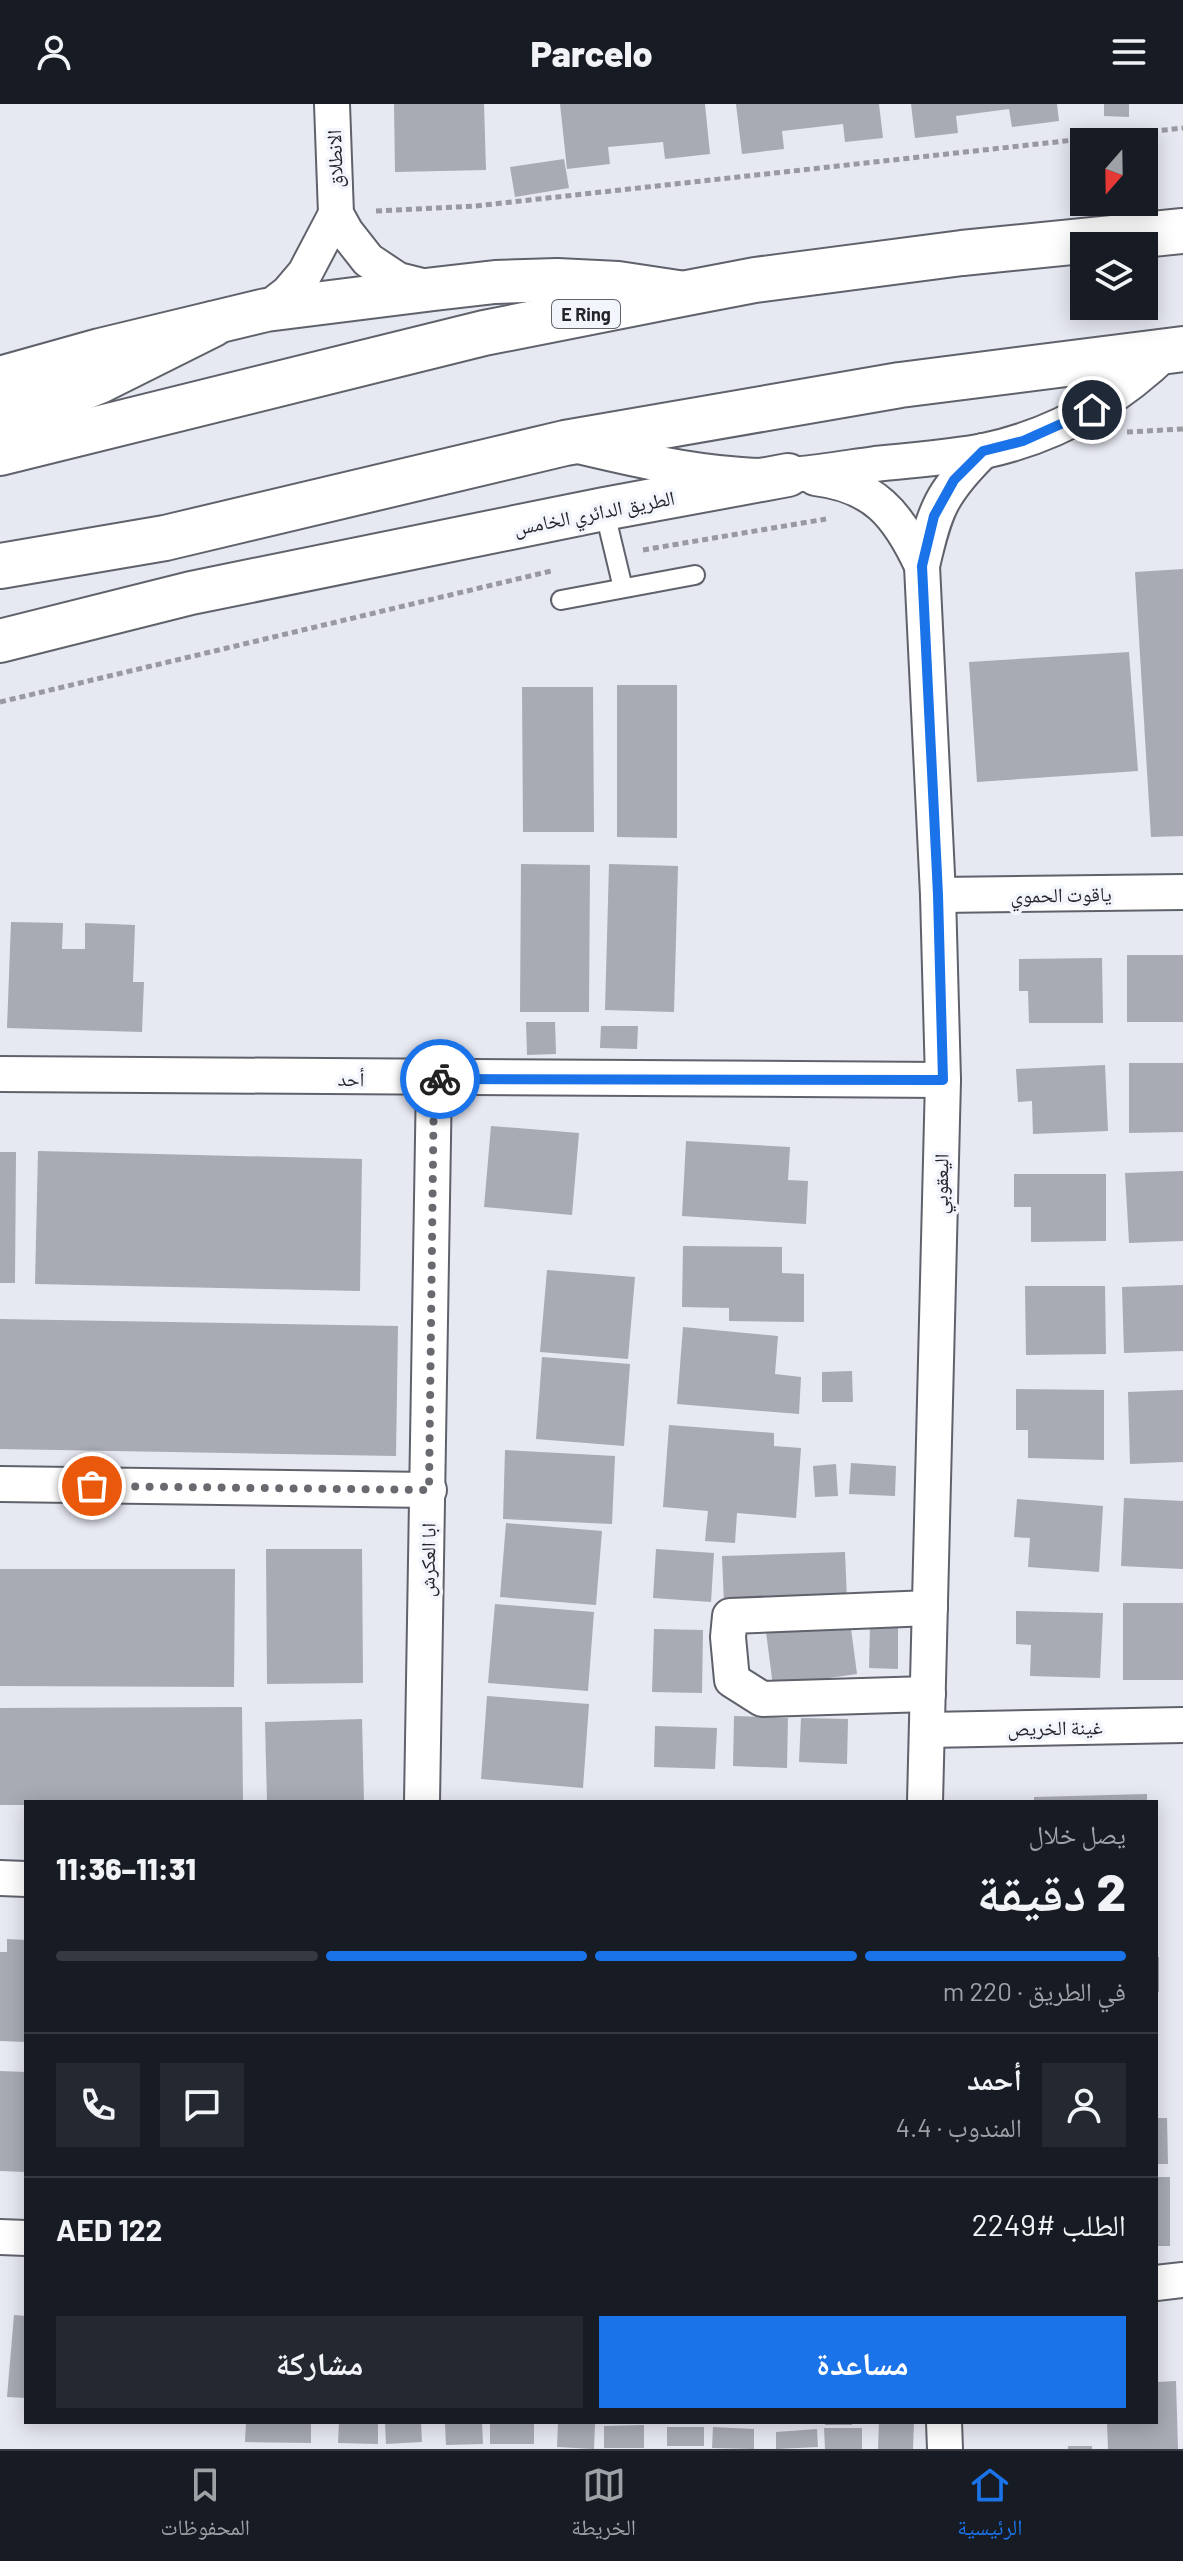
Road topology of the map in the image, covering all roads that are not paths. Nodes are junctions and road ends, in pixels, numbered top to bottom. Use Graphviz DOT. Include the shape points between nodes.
graph roads {
  1 [pos="332,104"];
  2 [pos="336,214"];
  3 [pos="1183,231"];
  4 [pos="434,289"];
  5 [pos="687,293"];
  6 [pos="266,310"];
  7 [pos="213,324"];
  8 [pos="1175,349"];
  9 [pos="0,378"];
  10 [pos="0,421"];
  11 [pos="565,443"];
  12 [pos="983,451"];
  13 [pos="0,453"];
  14 [pos="788,475"];
  15 [pos="604,509"];
  16 [pos="0,566"];
  17 [pos="922,566"];
  18 [pos="695,575"];
  19 [pos="623,588"];
  20 [pos="561,600"];
  21 [pos="0,641"];
  22 [pos="1183,892"];
  23 [pos="938,895"];
  24 [pos="0,1074"];
  25 [pos="434,1079"];
  26 [pos="943,1080"];
  27 [pos="0,1484"];
  28 [pos="429,1490"];
  29 [pos="930,1608"];
  30 [pos="928,1694"];
  31 [pos="1183,1725"];
  32 [pos="927,1730"];
  33 [pos="422,1800"];
  34 [pos="925,1800"];
  35 [pos="0,1878"];
  36 [pos="24,1879"];
  37 [pos="0,2237"];
  38 [pos="24,2238"];
  39 [pos="1183,2280"];
  40 [pos="1158,2283"];
  41 [pos="944,2424"];
  42 [pos="945,2449"];
  1 -- 2 [label="street, الانطلاق"];
  2 -- 4 [label="street, الانطلاق" via="368,260 398,280"];
  2 -- 6 [label="street, الانطلاق" via="305,273"];
  3 -- 5 [label="main road, E Ring" via="948,255"];
  4 -- 5 [label="street" via="557,280"];
  4 -- 6 [label="street"];
  5 -- 13 [label="main road, E Ring" via="484,333"];
  6 -- 7 [label="street"];
  7 -- 9 [label="street"];
  7 -- 10 [label="main road" via="99,381"];
  8 -- 11 [label="main road, الطريق الدائري الخامس" via="900,385"];
  8 -- 12 [label="street, الطريق الدائري الخامس" via="1092,410 1023,441"];
  11 -- 14 [label="street" via="662,466 745,476"];
  11 -- 16 [label="main road, الطريق الدائري الخامس" via="165,538"];
  12 -- 14 [label="street, الطريق الدائري الخامس"];
  12 -- 17 [label="street, اليعقوبي" via="954,480 934,516"];
  14 -- 15 [label="street, الطريق الدائري الخامس"];
  14 -- 17 [label="street, اليعقوبي" via="838,481 865,492 906,532"];
  15 -- 19 [label="lane"];
  15 -- 21 [label="street, الطريق الدائري الخامس" via="191,593"];
  17 -- 23 [label="street, اليعقوبي"];
  18 -- 19 [label="lane"];
  19 -- 20 [label="lane"];
  22 -- 23 [label="street, ياقوت الحموي"];
  23 -- 26 [label="street, اليعقوبي"];
  24 -- 25 [label="street, أحد"];
  25 -- 26 [label="street, أحد"];
  25 -- 28 [label="street, ابا العكرش"];
  26 -- 29 [label="street, اليعقوبي"];
  27 -- 28 [label="street"];
  28 -- 33 [label="street, ابا العكرش"];
  29 -- 30 [label="street, اليعقوبي"];
  29 -- 30 [label="street" via="730,1616 728,1637 732,1680 762,1699"];
  30 -- 32 [label="street, اليعقوبي"];
  31 -- 32 [label="street, غينة الخريص"];
  32 -- 34 [label="street, اليعقوبي"];
  35 -- 36 [label="street"];
  37 -- 38 [label="street"];
  39 -- 40 [label="street"];
  41 -- 42 [label="street"];
}
